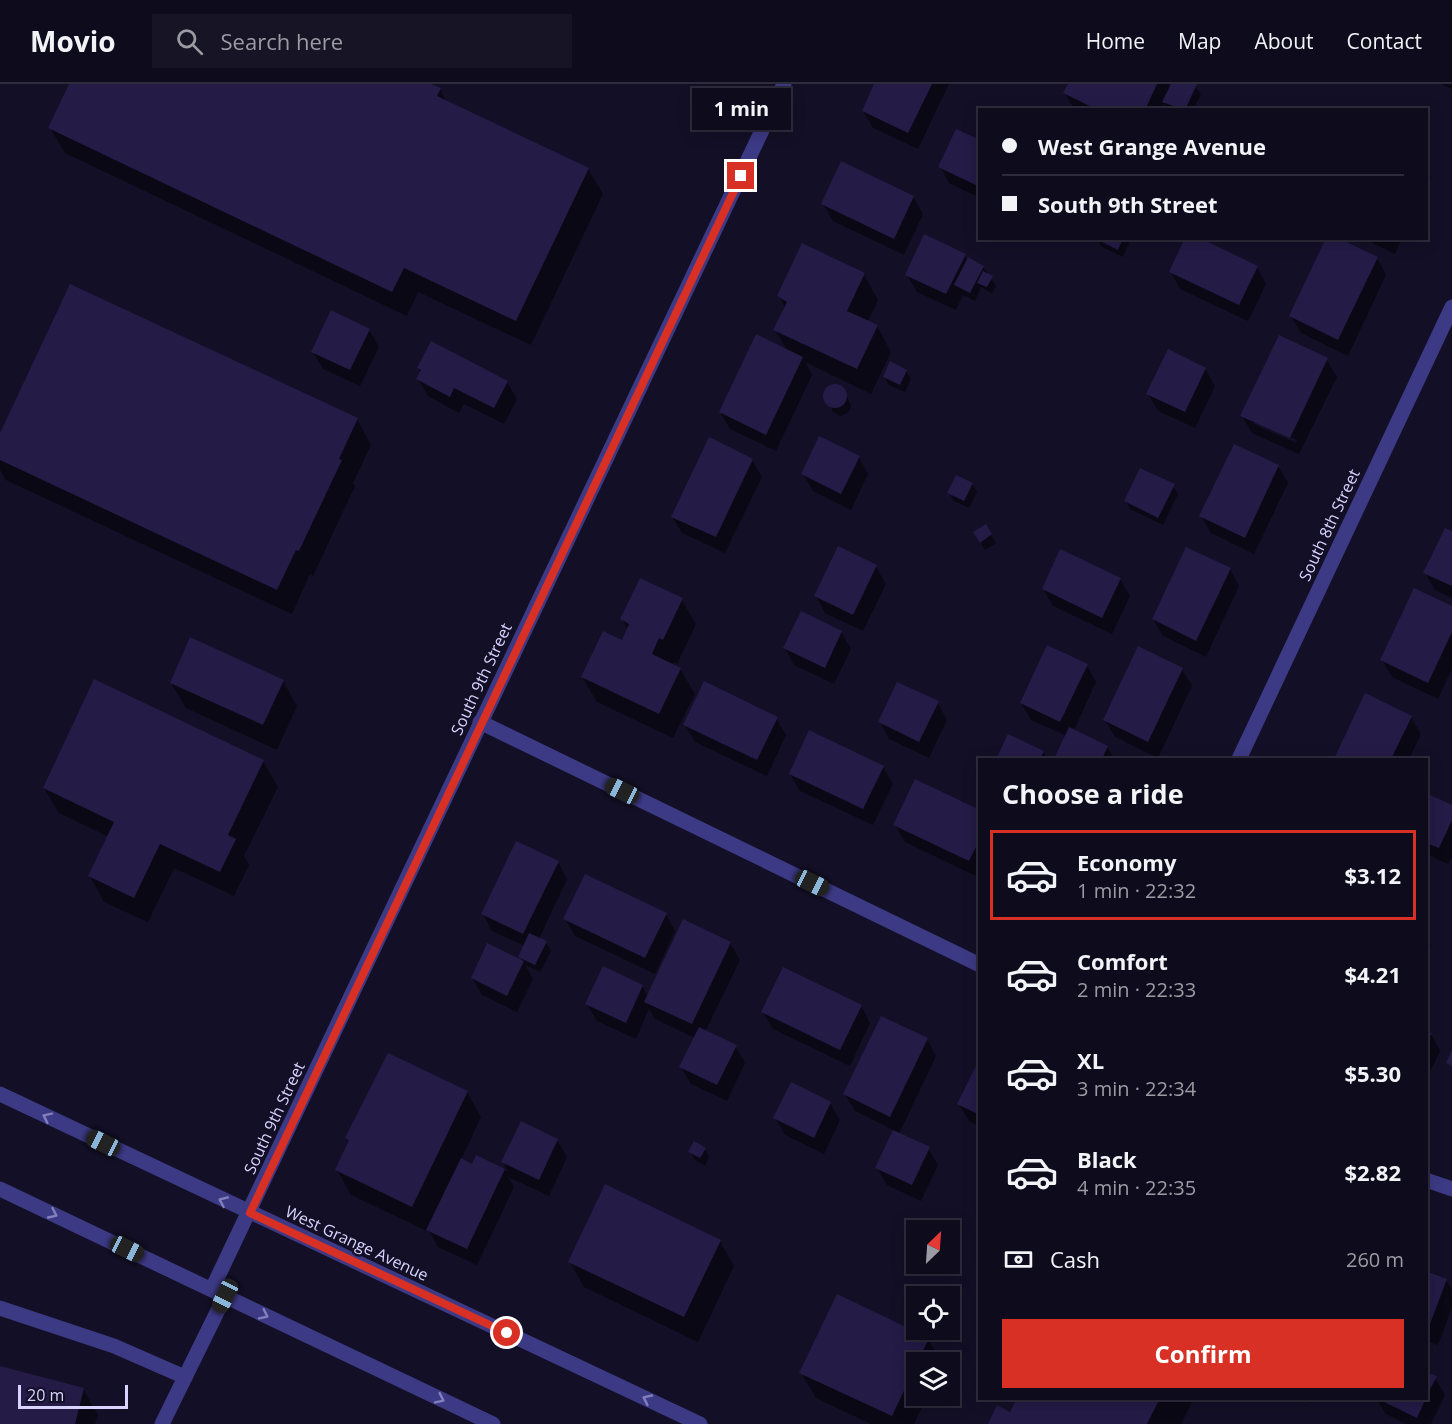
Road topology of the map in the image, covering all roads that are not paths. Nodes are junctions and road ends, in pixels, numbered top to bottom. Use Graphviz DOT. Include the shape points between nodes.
graph roads {
  1 [pos="784,84"];
  2 [pos="1452,307"];
  3 [pos="480,722"];
  4 [pos="1239,758"];
  5 [pos="978,964"];
  6 [pos="0,1094"];
  7 [pos="1428,1181"];
  8 [pos="0,1189"];
  9 [pos="1452,1189"];
  10 [pos="250,1213"];
  11 [pos="219,1293"];
  12 [pos="0,1308"];
  13 [pos="185,1377"];
  14 [pos="162,1424"];
  15 [pos="493,1424"];
  16 [pos="700,1424"];
  1 -- 3 [label="street, South 9th Street"];
  2 -- 4 [label="street, South 8th Street"];
  3 -- 5 [label="street"];
  3 -- 10 [label="street, South 9th Street"];
  10 -- 6 [label="street, West Grange Avenue, one-way"];
  7 -- 9 [label="street"];
  8 -- 11 [label="street, one-way"];
  10 -- 11 [label="street, South 9th Street"];
  16 -- 10 [label="street, West Grange Avenue, one-way"];
  11 -- 13 [label="street, South 9th Street"];
  11 -- 15 [label="street, one-way"];
  12 -- 13 [label="street" via="114,1346"];
  13 -- 14 [label="street, South 9th Street"];
}
